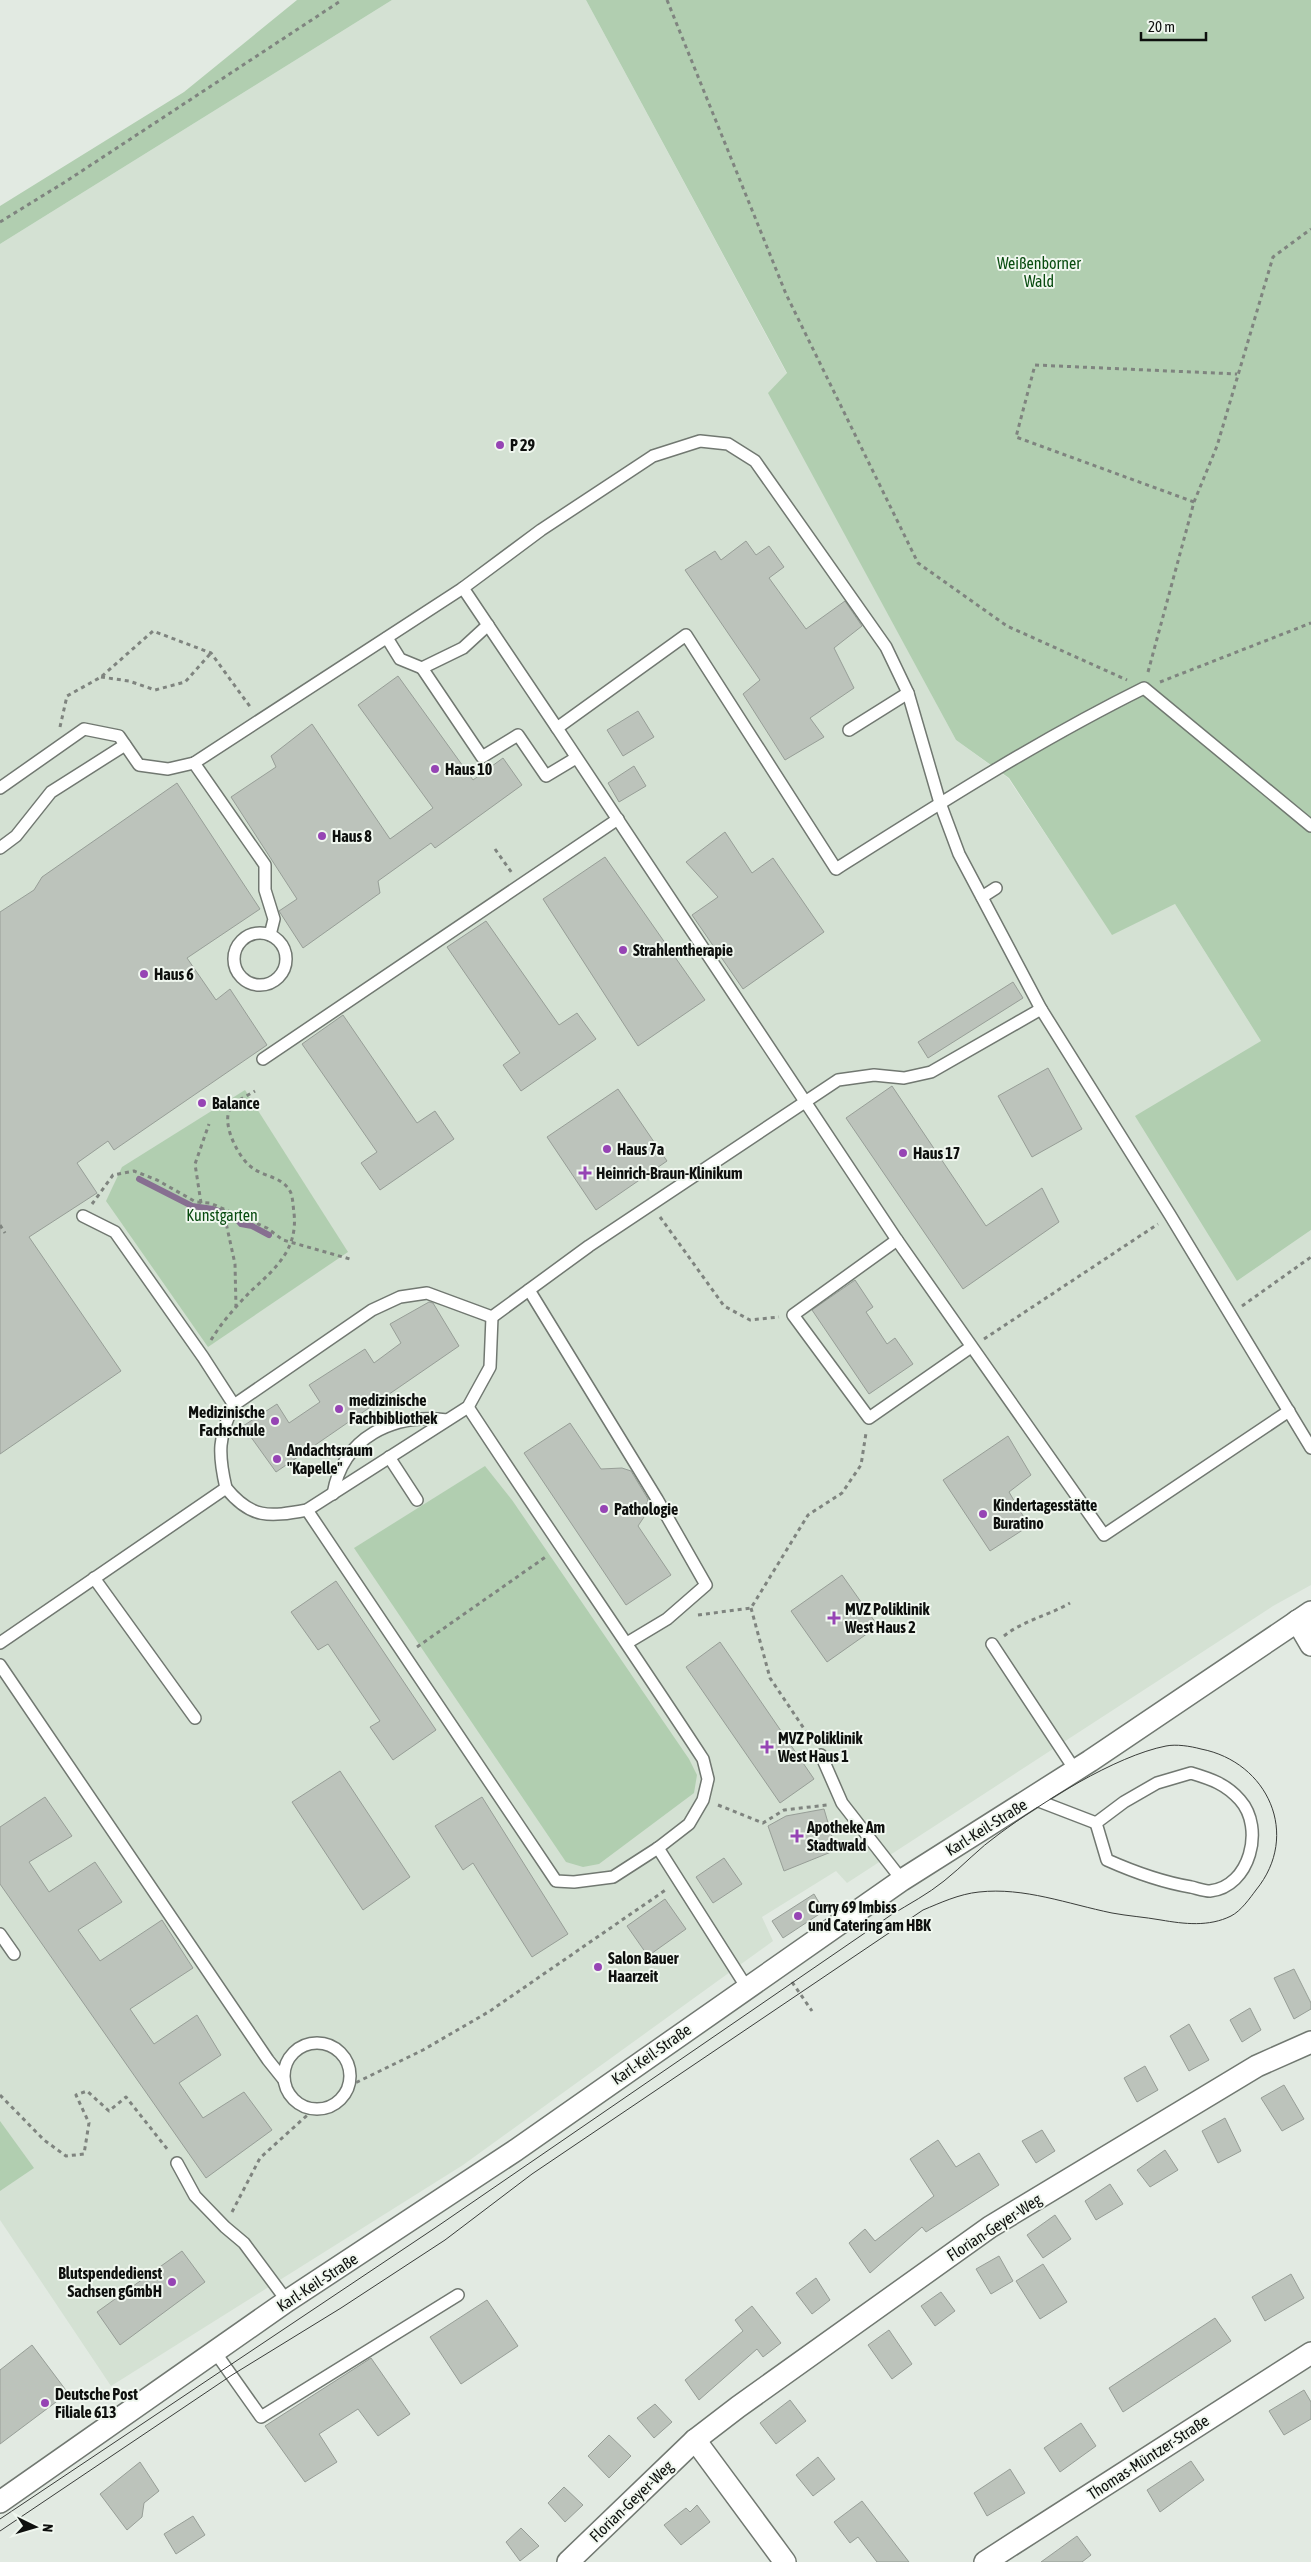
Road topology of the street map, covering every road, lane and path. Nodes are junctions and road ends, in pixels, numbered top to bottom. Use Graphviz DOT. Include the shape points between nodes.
graph roads {
  1 [pos="342,0"];
  2 [pos="667,0"];
  3 [pos="0,222"];
  4 [pos="1311,229"];
  5 [pos="1237,374"];
  6 [pos="1194,502"];
  7 [pos="463,588"];
  8 [pos="1311,623"];
  9 [pos="488,625"];
  10 [pos="387,638"];
  11 [pos="211,653"];
  12 [pos="422,668"];
  13 [pos="100,677"];
  14 [pos="1144,688"];
  15 [pos="908,693"];
  16 [pos="258,727"];
  17 [pos="557,728"];
  18 [pos="849,730"];
  19 [pos="68,740"];
  20 [pos="126,745"];
  21 [pos="576,758"];
  22 [pos="194,763"];
  23 [pos="0,788"];
  24 [pos="940,803"];
  25 [pos="618,820"];
  26 [pos="1311,826"];
  27 [pos="0,848"];
  28 [pos="495,849"];
  29 [pos="520,884"];
  30 [pos="996,888"];
  31 [pos="982,897"];
  32 [pos="270,935"];
  33 [pos="1041,1009"];
  34 [pos="262,1059"];
  35 [pos="255,1090"];
  36 [pos="804,1102"];
  37 [pos="208,1124"];
  38 [pos="200,1203"];
  39 [pos="651,1204"];
  40 [pos="223,1209"];
  41 [pos="1170,1215"];
  42 [pos="83,1216"];
  43 [pos="0,1224"];
  44 [pos="5,1233"];
  45 [pos="897,1240"];
  46 [pos="292,1242"];
  47 [pos="1311,1257"];
  48 [pos="350,1259"];
  49 [pos="529,1290"];
  50 [pos="236,1307"];
  51 [pos="793,1315"];
  52 [pos="1229,1315"];
  53 [pos="492,1317"];
  54 [pos="971,1347"];
  55 [pos="203,1357"];
  56 [pos="234,1405"];
  57 [pos="468,1407"];
  58 [pos="1289,1411"];
  59 [pos="869,1418"];
  60 [pos="447,1420"];
  61 [pos="1311,1448"];
  62 [pos="389,1458"];
  63 [pos="226,1488"];
  64 [pos="333,1494"];
  65 [pos="417,1500"];
  66 [pos="307,1510"];
  67 [pos="560,1548"];
  68 [pos="94,1578"];
  69 [pos="1070,1603"];
  70 [pos="751,1608"];
  71 [pos="1304,1616"];
  72 [pos="667,1619"];
  73 [pos="1003,1636"];
  74 [pos="0,1643"];
  75 [pos="627,1643"];
  76 [pos="992,1644"];
  77 [pos="1311,1645"];
  78 [pos="404,1656"];
  79 [pos="0,1665"];
  80 [pos="195,1718"];
  81 [pos="821,1755"];
  82 [pos="1075,1770"];
  83 [pos="1032,1798"];
  84 [pos="703,1800"];
  85 [pos="842,1803"];
  86 [pos="1096,1823"];
  87 [pos="658,1848"];
  88 [pos="678,1880"];
  89 [pos="902,1880"];
  90 [pos="0,1934"];
  91 [pos="14,1954"];
  92 [pos="780,1965"];
  93 [pos="746,1988"];
  94 [pos="812,2011"];
  95 [pos="1311,2042"];
  96 [pos="284,2080"];
  97 [pos="349,2086"];
  98 [pos="0,2095"];
  99 [pos="314,2109"];
  100 [pos="177,2163"];
  101 [pos="225,2227"];
  102 [pos="458,2295"];
  103 [pos="287,2301"];
  104 [pos="216,2352"];
  105 [pos="1311,2354"];
  106 [pos="695,2440"];
  107 [pos="0,2503"];
  108 [pos="568,2562"];
  109 [pos="785,2562"];
  110 [pos="985,2562"];
  1 -- 3 [label="path"];
  2 -- 14 [label="path" via="786,294 918,563 1007,626"];
  4 -- 5 [label="path" via="1273,257"];
  5 -- 6 [label="path" via="1217,446"];
  5 -- 6 [label="path" via="1034,364 1016,437"];
  6 -- 14 [label="path"];
  7 -- 9 [label="lane"];
  7 -- 10 [label="lane"];
  7 -- 15 [label="lane" via="542,530 653,456 700,440 728,444 755,461 886,647"];
  8 -- 14 [label="path"];
  9 -- 12 [label="lane" via="463,648"];
  9 -- 17 [label="lane"];
  10 -- 12 [label="lane" via="400,659"];
  10 -- 16 [label="lane"];
  11 -- 13 [label="path" via="186,682 155,690"];
  11 -- 13 [label="path" via="152,630"];
  11 -- 16 [label="path"];
  12 -- 21 [label="lane" via="482,757 518,735 546,776"];
  13 -- 19 [label="path" via="67,696 59,725"];
  14 -- 24 [label="lane"];
  14 -- 26 [label="lane"];
  15 -- 18 [label="lane"];
  15 -- 24 [label="lane"];
  16 -- 22 [label="lane"];
  17 -- 21 [label="lane"];
  17 -- 24 [label="lane" via="686,635 836,869"];
  19 -- 20 [label="lane" via="84,729 119,736"];
  19 -- 23 [label="lane"];
  20 -- 22 [label="lane" via="139,765 168,769"];
  20 -- 27 [label="lane" via="51,792 16,836"];
  21 -- 25 [label="lane"];
  22 -- 32 [label="lane" via="265,865 265,890 274,919"];
  24 -- 31 [label="lane" via="959,854"];
  25 -- 29 [label="lane"];
  25 -- 36 [label="lane"];
  28 -- 29 [label="path"];
  29 -- 34 [label="lane"];
  30 -- 31 [label="lane"];
  31 -- 33 [label="lane"];
  32 -- 32 [label="lane" via="253,934 239,944 234,960 246,982 271,983 283,971 286,954"];
  33 -- 36 [label="lane" via="931,1072 904,1078 874,1075 838,1080"];
  33 -- 41 [label="lane"];
  35 -- 46 [label="path" via="230,1110 228,1121 232,1140 254,1169 279,1180 290,1191 294,1214"];
  36 -- 39 [label="lane"];
  36 -- 45 [label="lane"];
  37 -- 38 [label="path" via="195,1164"];
  38 -- 40 [label="path"];
  38 -- 42 [label="path" via="134,1171 113,1175"];
  39 -- 49 [label="lane"];
  39 -- 51 [label="path" via="724,1306 750,1320"];
  40 -- 46 [label="path"];
  40 -- 50 [label="path" via="235,1264"];
  41 -- 52 [label="lane"];
  41 -- 54 [label="path"];
  42 -- 55 [label="lane" via="115,1232"];
  43 -- 44 [label="path"];
  45 -- 51 [label="lane"];
  45 -- 54 [label="lane"];
  46 -- 48 [label="path"];
  46 -- 50 [label="path" via="275,1269"];
  47 -- 52 [label="path"];
  49 -- 53 [label="lane"];
  49 -- 72 [label="lane" via="706,1585"];
  50 -- 55 [label="path" via="215,1334"];
  51 -- 59 [label="lane"];
  52 -- 58 [label="lane"];
  53 -- 56 [label="lane" via="427,1293 400,1297 372,1310"];
  53 -- 57 [label="lane" via="490,1367"];
  54 -- 58 [label="lane" via="1104,1534"];
  54 -- 59 [label="lane"];
  55 -- 56 [label="lane"];
  56 -- 63 [label="lane" via="220,1442 220,1464"];
  57 -- 60 [label="lane"];
  57 -- 67 [label="lane"];
  58 -- 61 [label="lane"];
  59 -- 70 [label="path" via="861,1465 842,1493 808,1515"];
  60 -- 62 [label="lane"];
  60 -- 64 [label="lane" via="426,1417 398,1421 361,1441 336,1478"];
  62 -- 64 [label="lane"];
  62 -- 65 [label="lane"];
  63 -- 66 [label="lane" via="239,1504 256,1512 282,1515"];
  63 -- 68 [label="lane"];
  64 -- 66 [label="lane"];
  66 -- 78 [label="lane"];
  67 -- 75 [label="lane"];
  67 -- 78 [label="path"];
  68 -- 74 [label="lane"];
  68 -- 80 [label="lane"];
  69 -- 73 [label="path" via="1053,1613 1018,1625"];
  70 -- 72 [label="path"];
  70 -- 81 [label="path" via="770,1678"];
  71 -- 77 [label="street"];
  71 -- 82 [label="street, Karl-Keil-Straße"];
  72 -- 75 [label="lane"];
  75 -- 84 [label="lane" via="703,1759 708,1780"];
  76 -- 82 [label="lane"];
  78 -- 87 [label="lane" via="556,1881 613,1877"];
  79 -- 96 [label="lane"];
  81 -- 85 [label="lane"];
  82 -- 83 [label="street, Karl-Keil-Straße"];
  83 -- 86 [label="lane"];
  83 -- 89 [label="street, Karl-Keil-Straße"];
  84 -- 85 [label="path" via="763,1823 784,1810"];
  84 -- 87 [label="lane" via="689,1824"];
  85 -- 89 [label="lane"];
  86 -- 86 [label="lane" via="1107,1860 1179,1885 1210,1891 1234,1882 1250,1857 1252,1827 1242,1802 1219,1781 1191,1773 1157,1783"];
  87 -- 88 [label="lane"];
  88 -- 93 [label="lane"];
  88 -- 97 [label="path" via="490,2011 423,2050"];
  89 -- 92 [label="street, Karl-Keil-Straße"];
  90 -- 91 [label="lane"];
  92 -- 93 [label="street, Karl-Keil-Straße"];
  92 -- 94 [label="path"];
  93 -- 103 [label="street, Karl-Keil-Straße" via="516,2150"];
  95 -- 106 [label="street, Florian-Geyer-Weg" via="1257,2066 990,2226"];
  96 -- 97 [label="lane" via="287,2061 293,2052 313,2042 341,2052 348,2064"];
  96 -- 99 [label="lane" via="291,2097"];
  97 -- 99 [label="lane" via="335,2104"];
  98 -- 100 [label="path" via="44,2140 66,2156 84,2154 90,2123 76,2095 87,2091 109,2112 126,2097"];
  99 -- 101 [label="path" via="260,2158"];
  100 -- 101 [label="lane" via="195,2196"];
  101 -- 103 [label="lane" via="244,2243"];
  102 -- 104 [label="lane" via="261,2417"];
  103 -- 104 [label="street, Karl-Keil-Straße"];
  104 -- 107 [label="street, Karl-Keil-Straße"];
  105 -- 110 [label="street, Thomas-Müntzer-Straße"];
  106 -- 108 [label="street, Florian-Geyer-Weg"];
  106 -- 109 [label="street"];
}
